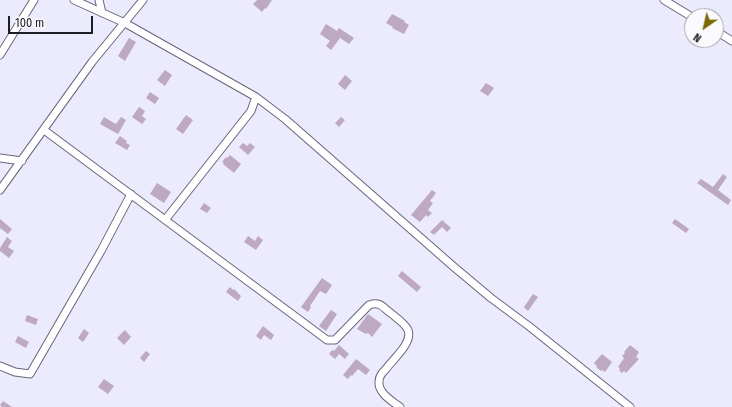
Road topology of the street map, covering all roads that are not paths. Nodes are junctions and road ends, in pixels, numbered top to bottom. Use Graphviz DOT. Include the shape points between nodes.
graph roads {
  1 [pos="34,0"];
  2 [pos="74,0"];
  3 [pos="99,0"];
  4 [pos="143,0"];
  5 [pos="664,0"];
  6 [pos="684,12"];
  7 [pos="102,13"];
  8 [pos="125,24"];
  9 [pos="0,55"];
  10 [pos="256,97"];
  11 [pos="44,130"];
  12 [pos="0,158"];
  13 [pos="22,161"];
  14 [pos="0,190"];
  15 [pos="131,194"];
  16 [pos="165,220"];
  17 [pos="0,366"];
  18 [pos="400,407"];
  19 [pos="630,407"];
  1 -- 9 [label="street"];
  2 -- 7 [label="street"];
  3 -- 7 [label="street"];
  4 -- 8 [label="street"];
  5 -- 6 [label="street"];
  7 -- 8 [label="street"];
  8 -- 10 [label="street"];
  8 -- 11 [label="street" via="92,62"];
  10 -- 16 [label="street" via="250,112"];
  10 -- 19 [label="street" via="285,119 481,289"];
  11 -- 13 [label="street"];
  11 -- 15 [label="street"];
  12 -- 13 [label="street"];
  13 -- 14 [label="street"];
  15 -- 16 [label="street"];
  15 -- 17 [label="street" via="30,374"];
  16 -- 18 [label="street" via="327,340 335,340 369,305 380,305 408,330 409,338 406,344 378,382 385,395"];
}
